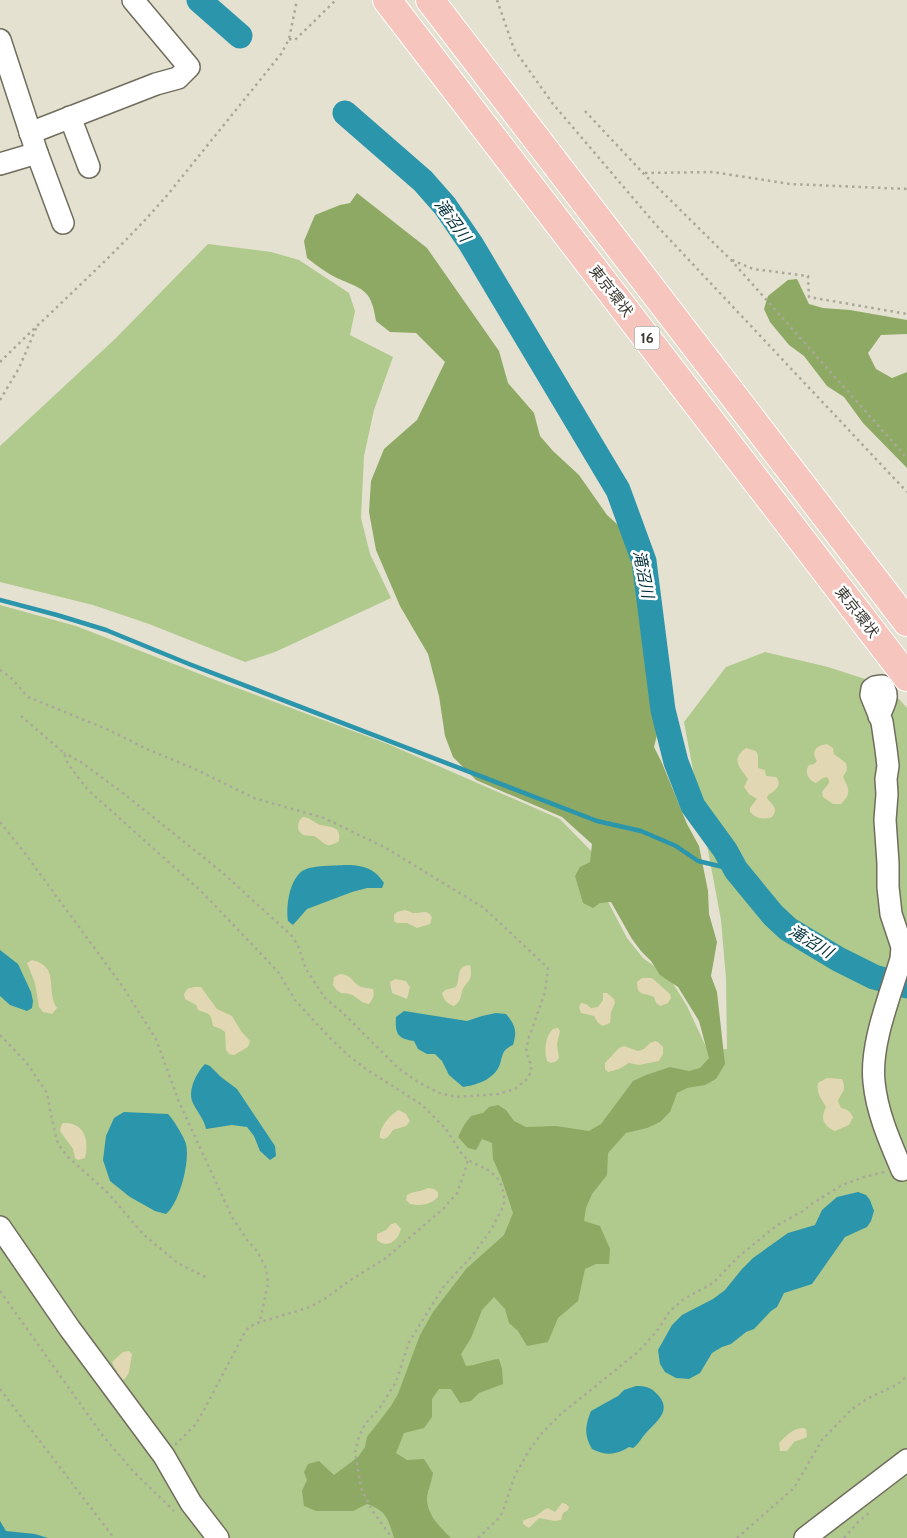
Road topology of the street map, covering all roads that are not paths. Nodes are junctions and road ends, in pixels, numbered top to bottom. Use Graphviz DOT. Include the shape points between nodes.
graph roads {
  1 [pos="133,0"];
  2 [pos="387,0"];
  3 [pos="430,0"];
  4 [pos="446,0"];
  5 [pos="0,40"];
  6 [pos="70,117"];
  7 [pos="33,143"];
  8 [pos="0,164"];
  9 [pos="89,167"];
  10 [pos="559,169"];
  11 [pos="63,223"];
  12 [pos="907,622"];
  13 [pos="907,677"];
  14 [pos="879,716"];
  15 [pos="902,1170"];
  16 [pos="0,1227"];
  17 [pos="907,1460"];
  18 [pos="218,1538"];
  19 [pos="804,1538"];
  1 -- 6 [label="street" via="189,66 178,78"];
  2 -- 13 [label="highway, 東京環状 / 16"];
  3 -- 10 [label="highway, 16"];
  4 -- 10 [label="highway" via="508,82"];
  5 -- 7 [label="street"];
  6 -- 7 [label="street"];
  6 -- 9 [label="street"];
  7 -- 8 [label="street"];
  7 -- 11 [label="street"];
  10 -- 12 [label="highway, 16"];
  14 -- 15 [label="street" via="888,766 885,820 888,887 902,947 876,1048 874,1081 881,1119"];
  16 -- 18 [label="street" via="164,1456 191,1503"];
  17 -- 19 [label="street"];
}
